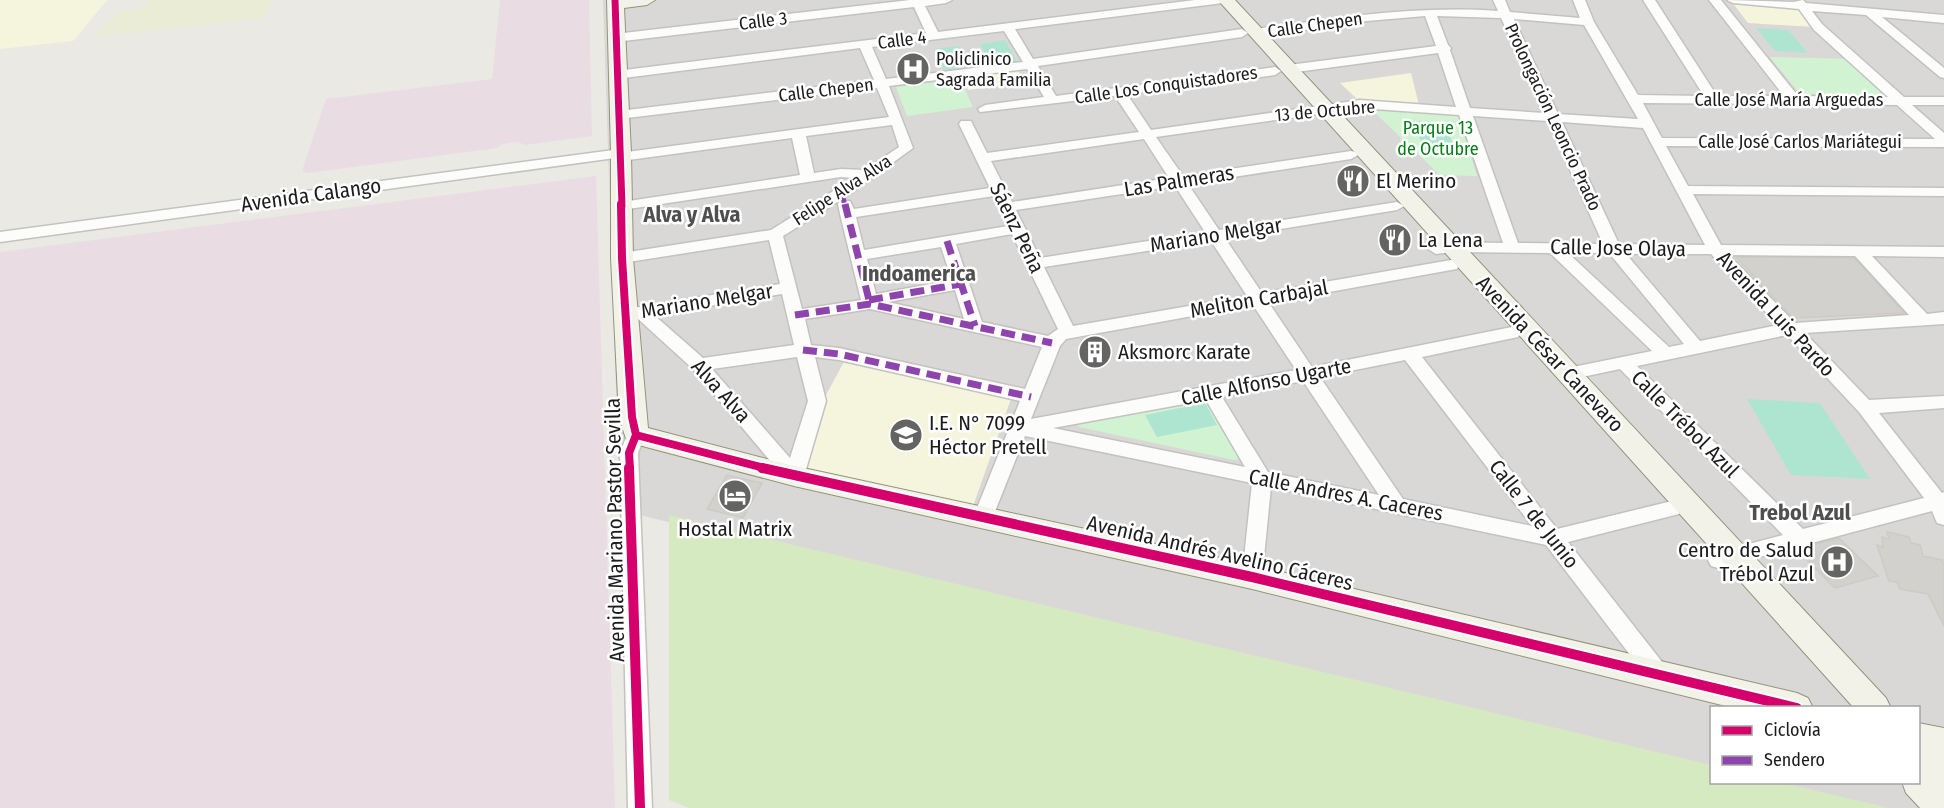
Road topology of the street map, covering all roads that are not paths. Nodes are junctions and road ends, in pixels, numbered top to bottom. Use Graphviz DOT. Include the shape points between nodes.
graph roads {
  1 [pos="647,0"];
  2 [pos="946,0"];
  3 [pos="1218,0"];
  4 [pos="1499,0"];
  5 [pos="1579,0"];
  6 [pos="1649,0"];
  7 [pos="1715,0"];
  8 [pos="1733,0"];
  9 [pos="615,2"];
  10 [pos="917,2"];
  11 [pos="1800,3"];
  12 [pos="1431,12"];
  13 [pos="1869,12"];
  14 [pos="1504,14"];
  15 [pos="1944,19"];
  16 [pos="1588,22"];
  17 [pos="1008,28"];
  18 [pos="1249,33"];
  19 [pos="934,36"];
  20 [pos="615,38"];
  21 [pos="865,45"];
  22 [pos="1445,48"];
  23 [pos="1031,64"];
  24 [pos="1282,70"];
  25 [pos="1944,74"];
  26 [pos="616,75"];
  27 [pos="882,84"];
  28 [pos="1119,92"];
  29 [pos="1634,99"];
  30 [pos="1052,100"];
  31 [pos="1713,100"];
  32 [pos="1795,101"];
  33 [pos="1900,101"];
  34 [pos="1944,101"];
  35 [pos="985,109"];
  36 [pos="1318,109"];
  37 [pos="1466,112"];
  38 [pos="619,115"];
  39 [pos="1555,118"];
  40 [pos="897,120"];
  41 [pos="966,124"];
  42 [pos="1647,124"];
  43 [pos="798,133"];
  44 [pos="1148,134"];
  45 [pos="1944,141"];
  46 [pos="1656,142"];
  47 [pos="621,151"];
  48 [pos="1351,155"];
  49 [pos="982,158"];
  50 [pos="868,176"];
  51 [pos="808,177"];
  52 [pos="1180,182"];
  53 [pos="1683,190"];
  54 [pos="999,191"];
  55 [pos="1944,192"];
  56 [pos="842,193"];
  57 [pos="622,206"];
  58 [pos="1397,206"];
  59 [pos="1006,207"];
  60 [pos="847,214"];
  61 [pos="0,225"];
  62 [pos="1017,229"];
  63 [pos="775,234"];
  64 [pos="1214,235"];
  65 [pos="0,237"];
  66 [pos="947,241"];
  67 [pos="1512,247"];
  68 [pos="1553,247"];
  69 [pos="1613,248"];
  70 [pos="1715,249"];
  71 [pos="1859,251"];
  72 [pos="1944,252"];
  73 [pos="1446,254"];
  74 [pos="858,256"];
  75 [pos="622,258"];
  76 [pos="1035,264"];
  77 [pos="961,284"];
  78 [pos="789,288"];
  79 [pos="1258,300"];
  80 [pos="870,302"];
  81 [pos="633,313"];
  82 [pos="795,315"];
  83 [pos="1921,318"];
  84 [pos="1944,318"];
  85 [pos="975,326"];
  86 [pos="1788,329"];
  87 [pos="1068,332"];
  88 [pos="1512,333"];
  89 [pos="1052,343"];
  90 [pos="1696,347"];
  91 [pos="803,350"];
  92 [pos="1410,354"];
  93 [pos="1666,354"];
  94 [pos="1623,362"];
  95 [pos="699,365"];
  96 [pos="1042,369"];
  97 [pos="1307,374"];
  98 [pos="1569,374"];
  99 [pos="1211,393"];
  100 [pos="1031,397"];
  101 [pos="1944,402"];
  102 [pos="1865,407"];
  103 [pos="1019,428"];
  104 [pos="636,435"];
  105 [pos="795,476"];
  106 [pos="1262,478"];
  107 [pos="1396,505"];
  108 [pos="1942,506"];
  109 [pos="1672,509"];
  110 [pos="983,518"];
  111 [pos="1798,537"];
  112 [pos="1552,538"];
  113 [pos="1727,557"];
  114 [pos="1252,578"];
  115 [pos="1658,674"];
  116 [pos="1789,706"];
  117 [pos="1850,706"];
  118 [pos="1873,706"];
  119 [pos="1920,738"];
  120 [pos="1944,744"];
  121 [pos="640,808"];
  1 -- 9 [label="main road"];
  2 -- 10 [label="street, Calle 3"];
  3 -- 17 [label="street, Calle 4"];
  3 -- 18 [label="main road, Avenida César Canevaro"];
  4 -- 14 [label="street, Prolongación Leoncio Prado"];
  5 -- 16 [label="street, Avenida Luis Pardo"];
  6 -- 31 [label="street"];
  7 -- 32 [label="street"];
  8 -- 11 [label="street"];
  9 -- 20 [label="main road, Avenida Mariano Pastor Sevilla"];
  10 -- 19 [label="street"];
  10 -- 20 [label="street, Calle 3"];
  11 -- 13 [label="street"];
  11 -- 33 [label="street" via="1818,27"];
  12 -- 14 [label="street, Calle Chepen"];
  12 -- 18 [label="street, Calle Chepen"];
  12 -- 22 [label="street"];
  13 -- 15 [label="street"];
  13 -- 25 [label="street"];
  14 -- 16 [label="street, Calle Chepen"];
  14 -- 39 [label="street, Prolongación Leoncio Prado"];
  16 -- 29 [label="street, Avenida Luis Pardo"];
  17 -- 19 [label="street, Calle 4"];
  17 -- 23 [label="street"];
  18 -- 23 [label="street, Calle Chepen"];
  18 -- 24 [label="main road, Avenida César Canevaro"];
  19 -- 21 [label="street, Calle 4"];
  20 -- 26 [label="main road, Avenida Mariano Pastor Sevilla"];
  21 -- 26 [label="street, Calle 4"];
  21 -- 27 [label="street, Felipe Alva Alva"];
  22 -- 24 [label="street, Calle Los Conquistadores"];
  22 -- 37 [label="street"];
  23 -- 27 [label="street, Calle Chepen"];
  23 -- 30 [label="street"];
  24 -- 28 [label="street, Calle Los Conquistadores"];
  24 -- 36 [label="main road, Avenida César Canevaro"];
  26 -- 38 [label="main road, Avenida Mariano Pastor Sevilla"];
  27 -- 38 [label="street, Calle Chepen"];
  27 -- 40 [label="street, Felipe Alva Alva"];
  28 -- 30 [label="street, Calle Los Conquistadores"];
  28 -- 44 [label="street"];
  29 -- 31 [label="street, Calle José María Arguedas"];
  29 -- 42 [label="street, Avenida Luis Pardo"];
  30 -- 35 [label="street, Calle Los Conquistadores"];
  31 -- 32 [label="street, Calle José María Arguedas"];
  32 -- 33 [label="street, Calle José María Arguedas"];
  33 -- 34 [label="street, Calle José María Arguedas"];
  33 -- 45 [label="street"];
  36 -- 37 [label="street, 13 de Octubre" via="1360,104"];
  36 -- 44 [label="street, 13 de Octubre"];
  36 -- 48 [label="main road, Avenida César Canevaro"];
  36 -- 73 [label="main road, Avenida César Canevaro"];
  37 -- 39 [label="street, 13 de Octubre"];
  37 -- 67 [label="street"];
  38 -- 47 [label="main road, Avenida Mariano Pastor Sevilla"];
  39 -- 42 [label="street, 13 de Octubre"];
  39 -- 69 [label="street, Prolongación Leoncio Prado"];
  40 -- 43 [label="street"];
  40 -- 50 [label="street, Felipe Alva Alva" via="906,148"];
  41 -- 49 [label="street, Sáenz Peña"];
  42 -- 46 [label="street, Avenida Luis Pardo"];
  43 -- 47 [label="street"];
  43 -- 51 [label="street"];
  44 -- 49 [label="street, 13 de Octubre"];
  44 -- 52 [label="street"];
  45 -- 46 [label="street, Calle José Carlos Mariátegui"];
  46 -- 53 [label="street, Avenida Luis Pardo"];
  47 -- 57 [label="main road, Avenida Mariano Pastor Sevilla"];
  47 -- 61 [label="street, Avenida Calango"];
  47 -- 65 [label="street, Avenida Calango"];
  48 -- 52 [label="street, Las Palmeras"];
  48 -- 58 [label="main road, Avenida César Canevaro"];
  49 -- 54 [label="street, Sáenz Peña"];
  50 -- 51 [label="street"];
  50 -- 56 [label="street, Felipe Alva Alva"];
  51 -- 57 [label="street"];
  52 -- 59 [label="street, Las Palmeras"];
  52 -- 64 [label="street"];
  53 -- 55 [label="street"];
  53 -- 70 [label="street, Avenida Luis Pardo"];
  54 -- 59 [label="street, Sáenz Peña"];
  54 -- 60 [label="street"];
  56 -- 60 [label="street"];
  56 -- 63 [label="street, Felipe Alva Alva"];
  57 -- 75 [label="main road, Avenida Mariano Pastor Sevilla"];
  58 -- 64 [label="street, Mariano Melgar"];
  58 -- 73 [label="main road, Avenida César Canevaro"];
  59 -- 62 [label="street, Sáenz Peña"];
  60 -- 74 [label="street"];
  62 -- 66 [label="street"];
  62 -- 76 [label="street, Sáenz Peña"];
  63 -- 75 [label="street"];
  63 -- 78 [label="street"];
  64 -- 76 [label="street, Mariano Melgar"];
  64 -- 79 [label="street"];
  66 -- 74 [label="street"];
  66 -- 77 [label="street"];
  67 -- 68 [label="street, Calle Jose Olaya"];
  67 -- 73 [label="street, Calle Jose Olaya"];
  68 -- 69 [label="street, Calle Jose Olaya"];
  68 -- 93 [label="street"];
  69 -- 70 [label="street, Calle Jose Olaya"];
  69 -- 90 [label="street, Prolongación Leoncio Prado"];
  70 -- 71 [label="street, Calle Jose Olaya"];
  70 -- 86 [label="street, Avenida Luis Pardo"];
  71 -- 72 [label="street, Calle Jose Olaya"];
  71 -- 83 [label="street"];
  73 -- 79 [label="street, Meliton Carbajal"];
  73 -- 88 [label="main road, Avenida César Canevaro"];
  73 -- 98 [label="main road, Avenida César Canevaro"];
  74 -- 80 [label="street"];
  75 -- 81 [label="main road, Avenida Mariano Pastor Sevilla"];
  76 -- 87 [label="street, Sáenz Peña"];
  77 -- 80 [label="street"];
  77 -- 85 [label="street"];
  78 -- 81 [label="street, Mariano Melgar"];
  78 -- 82 [label="street"];
  79 -- 87 [label="street, Meliton Carbajal"];
  79 -- 97 [label="street"];
  80 -- 82 [label="street"];
  80 -- 85 [label="street"];
  81 -- 95 [label="street, Alva Alva"];
  81 -- 104 [label="main road, Avenida Mariano Pastor Sevilla" via="632,417"];
  82 -- 91 [label="street"];
  83 -- 84 [label="street"];
  83 -- 86 [label="street"];
  85 -- 89 [label="street"];
  86 -- 90 [label="street"];
  86 -- 102 [label="street, Avenida Luis Pardo"];
  87 -- 89 [label="street"];
  87 -- 96 [label="street"];
  88 -- 92 [label="street, Calle Alfonso Ugarte"];
  88 -- 109 [label="main road, Avenida César Canevaro"];
  89 -- 96 [label="street"];
  90 -- 93 [label="street"];
  91 -- 95 [label="street"];
  91 -- 100 [label="street" via="839,354"];
  91 -- 105 [label="street" via="817,401"];
  92 -- 97 [label="street, Calle Alfonso Ugarte"];
  92 -- 112 [label="street, Calle 7 de Junio"];
  93 -- 94 [label="street"];
  94 -- 98 [label="street"];
  94 -- 111 [label="street, Calle Trébol Azul"];
  95 -- 105 [label="street, Alva Alva"];
  96 -- 100 [label="street"];
  97 -- 99 [label="street, Calle Alfonso Ugarte"];
  97 -- 107 [label="street"];
  98 -- 113 [label="main road, Avenida César Canevaro"];
  99 -- 103 [label="street, Calle Alfonso Ugarte"];
  99 -- 106 [label="street"];
  100 -- 103 [label="street"];
  101 -- 102 [label="street"];
  102 -- 108 [label="street, Avenida Luis Pardo"];
  103 -- 106 [label="street, Calle Andres A. Caceres"];
  103 -- 110 [label="street"];
  104 -- 105 [label="main road, Avenida Andrés Avelino Cáceres"];
  104 -- 121 [label="street, Avenida Mariano Pastor Sevilla" via="629,453"];
  105 -- 110 [label="main road, Avenida Andrés Avelino Cáceres"];
  106 -- 107 [label="street, Calle Andres A. Caceres"];
  106 -- 114 [label="street"];
  107 -- 112 [label="street, Calle Andres A. Caceres"];
  108 -- 111 [label="street"];
  109 -- 112 [label="street, Calle Andres A. Caceres"];
  109 -- 113 [label="main road, Avenida César Canevaro"];
  110 -- 114 [label="main road, Avenida Andrés Avelino Cáceres"];
  111 -- 113 [label="street"];
  112 -- 115 [label="street, Calle 7 de Junio"];
  113 -- 117 [label="main road, Avenida César Canevaro"];
  113 -- 118 [label="main road, Avenida César Canevaro"];
  114 -- 115 [label="main road, Avenida Andrés Avelino Cáceres"];
  115 -- 116 [label="main road, Avenida Andrés Avelino Cáceres"];
  119 -- 120 [label="main road"];
}
